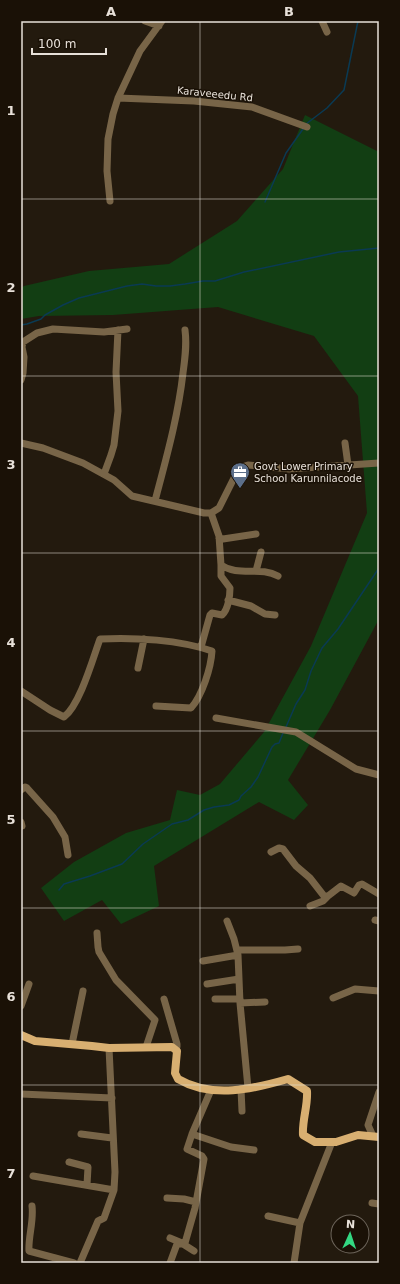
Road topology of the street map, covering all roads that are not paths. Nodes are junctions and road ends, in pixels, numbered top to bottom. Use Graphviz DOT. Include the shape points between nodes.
graph roads {
  1 [pos="145,21"];
  2 [pos="322,21"];
  3 [pos="160,24"];
  4 [pos="327,32"];
  5 [pos="118,98"];
  6 [pos="307,127"];
  7 [pos="110,201"];
  8 [pos="127,329"];
  9 [pos="118,330"];
  10 [pos="185,330"];
  11 [pos="21,380"];
  12 [pos="21,443"];
  13 [pos="345,443"];
  14 [pos="379,462"];
  15 [pos="348,465"];
  16 [pos="104,474"];
  17 [pos="155,501"];
  18 [pos="211,513"];
  19 [pos="256,534"];
  20 [pos="219,538"];
  21 [pos="261,552"];
  22 [pos="221,565"];
  23 [pos="256,570"];
  24 [pos="278,576"];
  25 [pos="228,600"];
  26 [pos="275,615"];
  27 [pos="144,639"];
  28 [pos="201,647"];
  29 [pos="138,668"];
  30 [pos="21,691"];
  31 [pos="156,706"];
  32 [pos="216,718"];
  33 [pos="379,774"];
  34 [pos="21,790"];
  35 [pos="271,852"];
  36 [pos="68,855"];
  37 [pos="379,894"];
  38 [pos="327,897"];
  39 [pos="310,906"];
  40 [pos="227,921"];
  41 [pos="98,933"];
  42 [pos="298,949"];
  43 [pos="237,953"];
  44 [pos="204,961"];
  45 [pos="239,979"];
  46 [pos="29,984"];
  47 [pos="207,984"];
  48 [pos="83,991"];
  49 [pos="379,991"];
  50 [pos="333,998"];
  51 [pos="164,999"];
  52 [pos="215,999"];
  53 [pos="240,1001"];
  54 [pos="265,1002"];
  55 [pos="21,1006"];
  56 [pos="21,1035"];
  57 [pos="72,1044"];
  58 [pos="146,1047"];
  59 [pos="109,1048"];
  60 [pos="175,1048"];
  61 [pos="244,1089"];
  62 [pos="212,1090"];
  63 [pos="379,1092"];
  64 [pos="21,1094"];
  65 [pos="112,1098"];
  66 [pos="242,1111"];
  67 [pos="81,1134"];
  68 [pos="192,1134"];
  69 [pos="376,1136"];
  70 [pos="112,1138"];
  71 [pos="332,1142"];
  72 [pos="254,1150"];
  73 [pos="69,1162"];
  74 [pos="33,1176"];
  75 [pos="87,1185"];
  76 [pos="114,1190"];
  77 [pos="167,1198"];
  78 [pos="196,1202"];
  79 [pos="32,1206"];
  80 [pos="268,1216"];
  81 [pos="300,1223"];
  82 [pos="170,1238"];
  83 [pos="184,1244"];
  84 [pos="194,1251"];
  85 [pos="74,1263"];
  86 [pos="80,1263"];
  87 [pos="170,1263"];
  88 [pos="294,1263"];
  1 -- 3 [label="street"];
  2 -- 4 [label="street"];
  3 -- 5 [label="street" via="140,51"];
  5 -- 6 [label="street, Karaveeedu Rd" via="194,101 252,107"];
  5 -- 7 [label="street" via="108,139 107,171"];
  8 -- 9 [label="street"];
  9 -- 11 [label="street" via="104,332 54,328 37,333 23,342"];
  9 -- 16 [label="street" via="118,411 112,455"];
  10 -- 17 [label="street" via="187,342 175,425"];
  12 -- 16 [label="street" via="43,448"];
  13 -- 15 [label="street"];
  14 -- 15 [label="street"];
  15 -- 18 [label="street" via="289,469 248,465 239,468 219,508"];
  16 -- 17 [label="street" via="132,496"];
  17 -- 18 [label="street"];
  18 -- 20 [label="street"];
  19 -- 20 [label="street"];
  20 -- 22 [label="street"];
  21 -- 23 [label="street"];
  22 -- 23 [label="street" via="244,572"];
  22 -- 25 [label="street" via="221,576 230,588"];
  23 -- 24 [label="street"];
  25 -- 26 [label="street" via="250,606 265,614"];
  25 -- 28 [label="street" via="222,615 210,615"];
  27 -- 28 [label="street"];
  27 -- 29 [label="street"];
  27 -- 30 [label="street" via="100,639 76,700 64,718"];
  28 -- 31 [label="street" via="212,651 212,658 196,703 191,708"];
  32 -- 33 [label="street" via="296,732 356,769"];
  34 -- 36 [label="street" via="27,788 55,820 65,837"];
  35 -- 38 [label="street" via="283,848 296,866"];
  37 -- 38 [label="street" via="362,884 354,893 341,886"];
  38 -- 39 [label="street"];
  40 -- 43 [label="street"];
  41 -- 58 [label="street" via="99,952 116,980 155,1020"];
  42 -- 43 [label="street"];
  43 -- 44 [label="street"];
  43 -- 45 [label="street"];
  45 -- 47 [label="street"];
  45 -- 53 [label="street"];
  46 -- 55 [label="street"];
  48 -- 57 [label="street"];
  49 -- 50 [label="street" via="355,989"];
  51 -- 60 [label="street" via="177,1044"];
  52 -- 53 [label="street"];
  53 -- 54 [label="street"];
  53 -- 61 [label="street"];
  56 -- 57 [label="main road" via="35,1041"];
  57 -- 59 [label="main road"];
  58 -- 59 [label="main road"];
  58 -- 60 [label="main road"];
  59 -- 65 [label="street"];
  60 -- 62 [label="main road" via="175,1073 178,1079 192,1086"];
  61 -- 62 [label="main road"];
  61 -- 66 [label="street"];
  61 -- 71 [label="main road" via="288,1079 307,1092 303,1135 315,1142"];
  62 -- 68 [label="street"];
  63 -- 69 [label="street" via="368,1125"];
  64 -- 65 [label="street"];
  65 -- 70 [label="street"];
  67 -- 70 [label="street"];
  68 -- 72 [label="street" via="231,1147"];
  68 -- 78 [label="street" via="187,1149 202,1156 204,1160"];
  69 -- 71 [label="main road" via="358,1136"];
  70 -- 76 [label="street"];
  71 -- 81 [label="street"];
  73 -- 75 [label="street" via="88,1167"];
  74 -- 75 [label="street"];
  75 -- 76 [label="street"];
  76 -- 86 [label="street" via="104,1218 98,1221"];
  77 -- 78 [label="street"];
  78 -- 83 [label="street" via="189,1234"];
  79 -- 85 [label="street" via="29,1251"];
  80 -- 81 [label="street"];
  81 -- 88 [label="street"];
  82 -- 83 [label="street"];
  83 -- 84 [label="street"];
  83 -- 87 [label="street" via="177,1244"];
}
